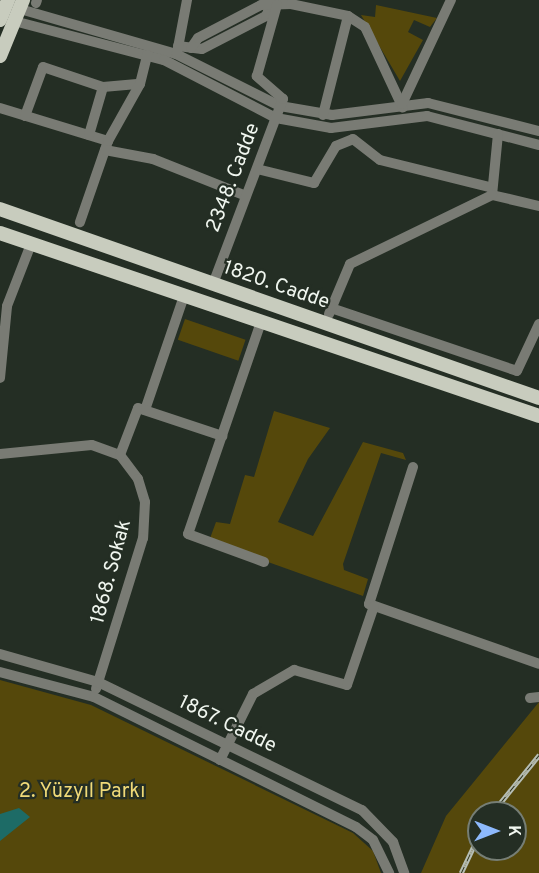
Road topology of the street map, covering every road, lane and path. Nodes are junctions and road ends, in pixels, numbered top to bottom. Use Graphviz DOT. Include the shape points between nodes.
graph roads {
  1 [pos="8,0"];
  2 [pos="187,0"];
  3 [pos="451,0"];
  4 [pos="292,2"];
  5 [pos="319,5"];
  6 [pos="274,6"];
  7 [pos="17,10"];
  8 [pos="348,16"];
  9 [pos="177,50"];
  10 [pos="147,55"];
  11 [pos="0,56"];
  12 [pos="140,84"];
  13 [pos="103,87"];
  14 [pos="397,104"];
  15 [pos="280,106"];
  16 [pos="0,108"];
  17 [pos="323,115"];
  18 [pos="25,116"];
  19 [pos="276,118"];
  20 [pos="399,118"];
  21 [pos="539,131"];
  22 [pos="498,134"];
  23 [pos="89,135"];
  24 [pos="539,145"];
  25 [pos="107,146"];
  26 [pos="257,169"];
  27 [pos="490,191"];
  28 [pos="246,196"];
  29 [pos="539,206"];
  30 [pos="0,209"];
  31 [pos="80,222"];
  32 [pos="0,233"];
  33 [pos="31,244"];
  34 [pos="213,284"];
  35 [pos="184,296"];
  36 [pos="331,308"];
  37 [pos="261,322"];
  38 [pos="325,324"];
  39 [pos="539,324"];
  40 [pos="0,378"];
  41 [pos="539,398"];
  42 [pos="146,410"];
  43 [pos="539,416"];
  44 [pos="222,436"];
  45 [pos="0,454"];
  46 [pos="120,454"];
  47 [pos="413,466"];
  48 [pos="264,562"];
  49 [pos="374,606"];
  50 [pos="0,654"];
  51 [pos="539,664"];
  52 [pos="0,672"];
  53 [pos="99,682"];
  54 [pos="94,697"];
  55 [pos="227,745"];
  56 [pos="220,760"];
  57 [pos="389,873"];
  58 [pos="404,873"];
  1 -- 7 [label="main road"];
  2 -- 9 [label="street"];
  3 -- 14 [label="street"];
  4 -- 5 [label="street"];
  4 -- 6 [label="street"];
  5 -- 8 [label="street"];
  6 -- 9 [label="street" via="266,16 213,44"];
  6 -- 15 [label="street" via="257,76 282,94"];
  7 -- 9 [label="street"];
  7 -- 10 [label="street"];
  7 -- 11 [label="main road"];
  8 -- 14 [label="street" via="366,27"];
  8 -- 17 [label="street"];
  9 -- 15 [label="street"];
  10 -- 12 [label="street"];
  10 -- 19 [label="street"];
  12 -- 13 [label="street"];
  12 -- 25 [label="street"];
  13 -- 18 [label="street" via="43,67"];
  13 -- 23 [label="street"];
  14 -- 17 [label="street"];
  14 -- 20 [label="street"];
  14 -- 21 [label="street" via="441,105"];
  15 -- 17 [label="street"];
  15 -- 19 [label="street, 2348. Cadde"];
  16 -- 18 [label="street"];
  18 -- 23 [label="street"];
  19 -- 20 [label="street" via="331,128"];
  19 -- 26 [label="street, 2348. Cadde"];
  20 -- 22 [label="street" via="427,116"];
  22 -- 24 [label="street"];
  22 -- 27 [label="street"];
  23 -- 25 [label="street"];
  25 -- 28 [label="street" via="153,159"];
  25 -- 31 [label="street"];
  26 -- 27 [label="street" via="314,183 336,146 353,139 380,160"];
  26 -- 28 [label="street, 2348. Cadde"];
  27 -- 29 [label="street"];
  27 -- 36 [label="street" via="350,264"];
  28 -- 34 [label="street, 2348. Cadde"];
  30 -- 34 [label="main road, 1820. Cadde"];
  32 -- 33 [label="main road, 1820. Cadde"];
  33 -- 35 [label="main road, 1820. Cadde"];
  33 -- 40 [label="street" via="8,306"];
  34 -- 38 [label="main road, 1820. Cadde"];
  35 -- 37 [label="main road, 1820. Cadde"];
  35 -- 42 [label="street"];
  36 -- 38 [label="street"];
  36 -- 39 [label="street" via="517,371"];
  37 -- 43 [label="main road, 1820. Cadde"];
  37 -- 44 [label="street"];
  38 -- 41 [label="main road, 1820. Cadde"];
  42 -- 44 [label="street"];
  42 -- 46 [label="street" via="136,410"];
  44 -- 48 [label="street" via="188,534"];
  45 -- 46 [label="street" via="78,444"];
  46 -- 53 [label="street, 1868. Sokak" via="143,491 145,526"];
  47 -- 49 [label="street" via="369,604"];
  49 -- 51 [label="street"];
  49 -- 55 [label="street" via="347,685 294,670 253,694"];
  50 -- 53 [label="street, 1867. Cadde"];
  52 -- 54 [label="street, 1867. Cadde"];
  53 -- 54 [label="street, 1868. Sokak"];
  53 -- 55 [label="street, 1867. Cadde"];
  54 -- 56 [label="street, 1867. Cadde"];
  55 -- 56 [label="street"];
  55 -- 58 [label="street, 1867. Cadde" via="368,814 393,842"];
  56 -- 57 [label="street, 1867. Cadde" via="365,833"];
}
